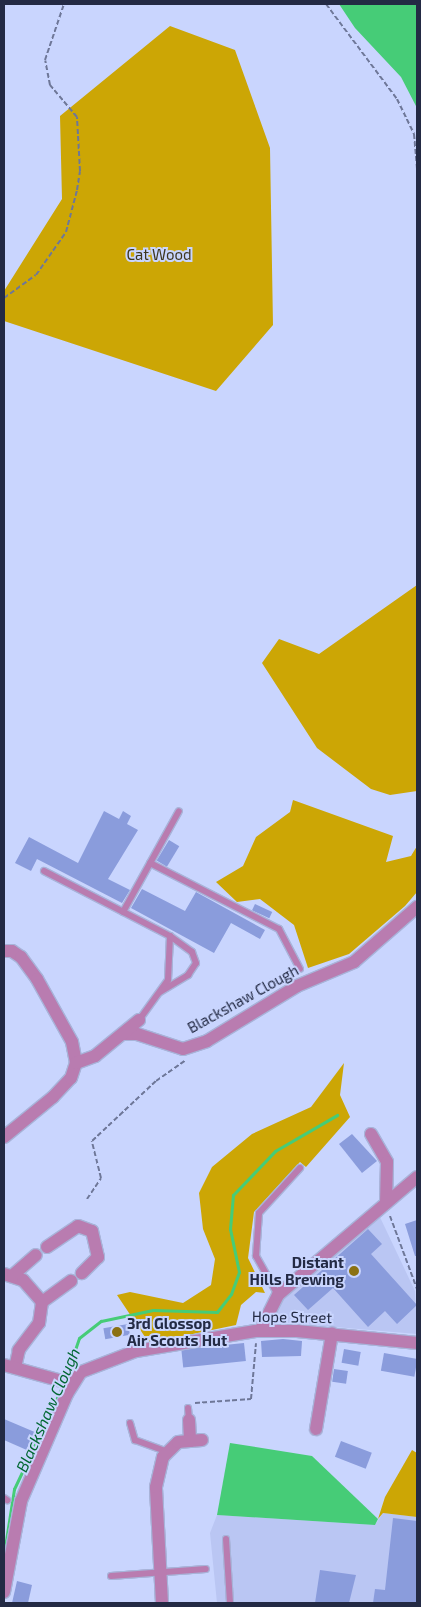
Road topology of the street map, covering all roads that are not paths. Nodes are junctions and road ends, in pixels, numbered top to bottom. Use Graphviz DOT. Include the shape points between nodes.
graph roads {
  1 [pos="179,811"];
  2 [pos="150,863"];
  3 [pos="44,871"];
  4 [pos="417,908"];
  5 [pos="123,912"];
  6 [pos="170,936"];
  7 [pos="4,951"];
  8 [pos="300,969"];
  9 [pos="160,992"];
  10 [pos="139,1020"];
  11 [pos="124,1034"];
  12 [pos="76,1062"];
  13 [pos="371,1134"];
  14 [pos="4,1137"];
  15 [pos="300,1168"];
  16 [pos="417,1177"];
  17 [pos="386,1203"];
  18 [pos="47,1247"];
  19 [pos="36,1255"];
  20 [pos="82,1273"];
  21 [pos="8,1275"];
  22 [pos="71,1281"];
  23 [pos="278,1295"];
  24 [pos="42,1302"];
  25 [pos="257,1331"];
  26 [pos="332,1333"];
  27 [pos="417,1342"];
  28 [pos="9,1366"];
  29 [pos="67,1382"];
  30 [pos="188,1414"];
  31 [pos="130,1423"];
  32 [pos="316,1429"];
  33 [pos="166,1451"];
  34 [pos="226,1539"];
  35 [pos="206,1570"];
  36 [pos="161,1573"];
  37 [pos="111,1576"];
  38 [pos="4,1592"];
  39 [pos="162,1603"];
  40 [pos="230,1603"];
  1 -- 2 [label="lane"];
  2 -- 5 [label="lane"];
  2 -- 8 [label="lane" via="279,929"];
  3 -- 5 [label="lane"];
  4 -- 11 [label="street, Blackshaw Clough" via="354,962 297,986 207,1041 183,1050 137,1034"];
  5 -- 6 [label="lane"];
  6 -- 9 [label="lane" via="168,980"];
  6 -- 9 [label="lane" via="192,952 196,963 188,975"];
  7 -- 12 [label="street" via="12,950 20,957 41,985 72,1042"];
  9 -- 10 [label="lane"];
  10 -- 11 [label="street"];
  11 -- 12 [label="street" via="95,1056"];
  12 -- 14 [label="street" via="71,1078 53,1097"];
  13 -- 17 [label="street" via="387,1162"];
  15 -- 23 [label="lane" via="259,1212 256,1256"];
  16 -- 17 [label="street"];
  17 -- 23 [label="street"];
  18 -- 20 [label="street" via="78,1226 92,1231 98,1256"];
  19 -- 21 [label="street"];
  21 -- 24 [label="street" via="31,1286"];
  22 -- 24 [label="street"];
  23 -- 25 [label="street"];
  24 -- 28 [label="street" via="40,1324"];
  25 -- 26 [label="street, Hope Street"];
  25 -- 29 [label="street, Hope Street" via="136,1351 81,1372"];
  26 -- 27 [label="street, Hope Street"];
  26 -- 32 [label="street"];
  28 -- 29 [label="street"];
  29 -- 38 [label="street" via="22,1501"];
  30 -- 33 [label="street" via="196,1441 178,1442"];
  31 -- 33 [label="lane" via="135,1440"];
  33 -- 36 [label="street" via="156,1487"];
  34 -- 40 [label="lane"];
  35 -- 36 [label="lane"];
  36 -- 37 [label="lane"];
  36 -- 39 [label="street"];
}
